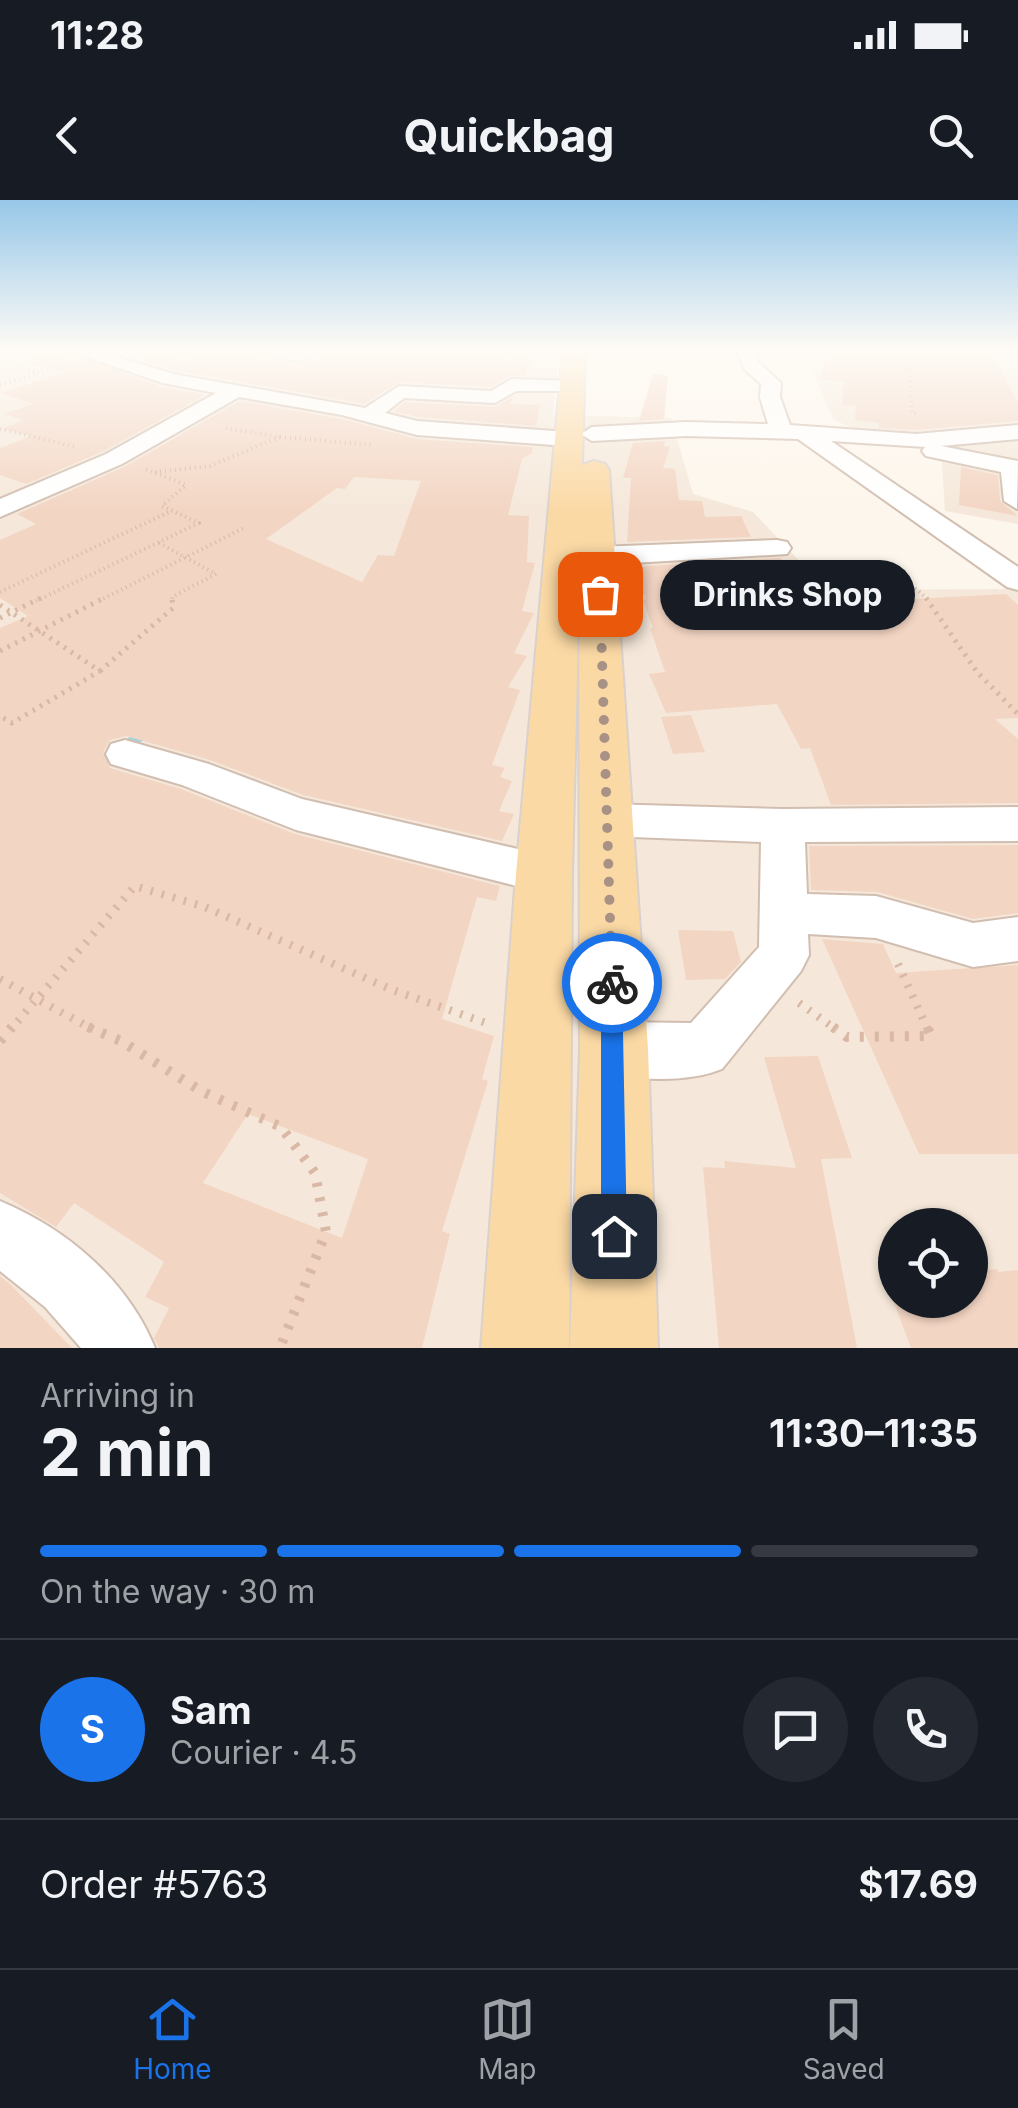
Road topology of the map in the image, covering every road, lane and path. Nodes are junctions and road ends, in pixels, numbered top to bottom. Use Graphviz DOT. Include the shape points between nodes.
graph roads {
  1 [pos="212,404"];
  2 [pos="299,404"];
  3 [pos="385,404"];
  4 [pos="528,404"];
  5 [pos="579,404"];
  6 [pos="581,404"];
  7 [pos="613,404"];
  8 [pos="774,404"];
  9 [pos="912,404"];
  10 [pos="369,416"];
  11 [pos="185,418"];
  12 [pos="0,429"];
  13 [pos="792,432"];
  14 [pos="1018,432"];
  15 [pos="917,441"];
  16 [pos="114,458"];
  17 [pos="154,472"];
  18 [pos="1017,501"];
  19 [pos="0,508"];
  20 [pos="172,510"];
  21 [pos="244,528"];
  22 [pos="158,542"];
  23 [pos="777,548"];
  24 [pos="598,556"];
  25 [pos="184,557"];
  26 [pos="1018,581"];
  27 [pos="0,592"];
  28 [pos="0,605"];
  29 [pos="12,612"];
  30 [pos="0,618"];
  31 [pos="40,632"];
  32 [pos="0,651"];
  33 [pos="100,672"];
  34 [pos="1018,714"];
  35 [pos="0,716"];
  36 [pos="125,754"];
  37 [pos="606,820"];
  38 [pos="1018,824"];
  39 [pos="783,826"];
  40 [pos="544,874"];
  41 [pos="784,913"];
  42 [pos="876,917"];
  43 [pos="1018,939"];
  44 [pos="765,978"];
  45 [pos="0,979"];
  46 [pos="34,999"];
  47 [pos="537,1040"];
  48 [pos="0,1041"];
  49 [pos="614,1049"];
  50 [pos="0,1234"];
  51 [pos="120,1348"];
  52 [pos="280,1348"];
  53 [pos="525,1348"];
  54 [pos="614,1348"];
  1 -- 11 [label="street"];
  2 -- 10 [label="street"];
  3 -- 10 [label="street"];
  4 -- 10 [label="street" via="417,428"];
  5 -- 40 [label="main road"];
  6 -- 24 [label="main road"];
  7 -- 13 [label="street" via="686,429"];
  8 -- 13 [label="street"];
  9 -- 15 [label="path" via="922,437"];
  11 -- 16 [label="street"];
  11 -- 17 [label="path" via="280,438 210,466"];
  12 -- 16 [label="path"];
  13 -- 15 [label="street"];
  13 -- 26 [label="street"];
  14 -- 15 [label="street"];
  15 -- 18 [label="street" via="949,455 1013,467"];
  16 -- 17 [label="path"];
  16 -- 19 [label="street"];
  17 -- 20 [label="path" via="186,484 162,506"];
  20 -- 22 [label="path" via="198,523"];
  20 -- 27 [label="path"];
  21 -- 25 [label="path"];
  22 -- 25 [label="path"];
  22 -- 29 [label="path"];
  23 -- 24 [label="street"];
  23 -- 34 [label="path" via="810,583 888,578 918,587 977,672"];
  24 -- 37 [label="main road"];
  25 -- 31 [label="path"];
  25 -- 33 [label="path" via="216,574 172,597 173,608"];
  28 -- 29 [label="path"];
  29 -- 30 [label="path"];
  29 -- 31 [label="path"];
  31 -- 32 [label="path"];
  31 -- 33 [label="path"];
  33 -- 35 [label="path" via="12,722"];
  36 -- 40 [label="street" via="296,814"];
  37 -- 39 [label="street"];
  37 -- 49 [label="main road"];
  38 -- 39 [label="street"];
  39 -- 41 [label="street"];
  40 -- 47 [label="main road"];
  41 -- 42 [label="street"];
  41 -- 44 [label="street" via="784,955"];
  42 -- 43 [label="street" via="973,945"];
  42 -- 44 [label="path" via="931,1036 847,1037"];
  44 -- 49 [label="street" via="702,1050"];
  45 -- 46 [label="path"];
  46 -- 47 [label="path" via="135,886 205,907 390,990"];
  46 -- 48 [label="path"];
  46 -- 52 [label="path" via="280,1127 315,1174 326,1232"];
  47 -- 53 [label="main road"];
  49 -- 54 [label="main road"];
  50 -- 51 [label="street" via="108,1321"];
}
